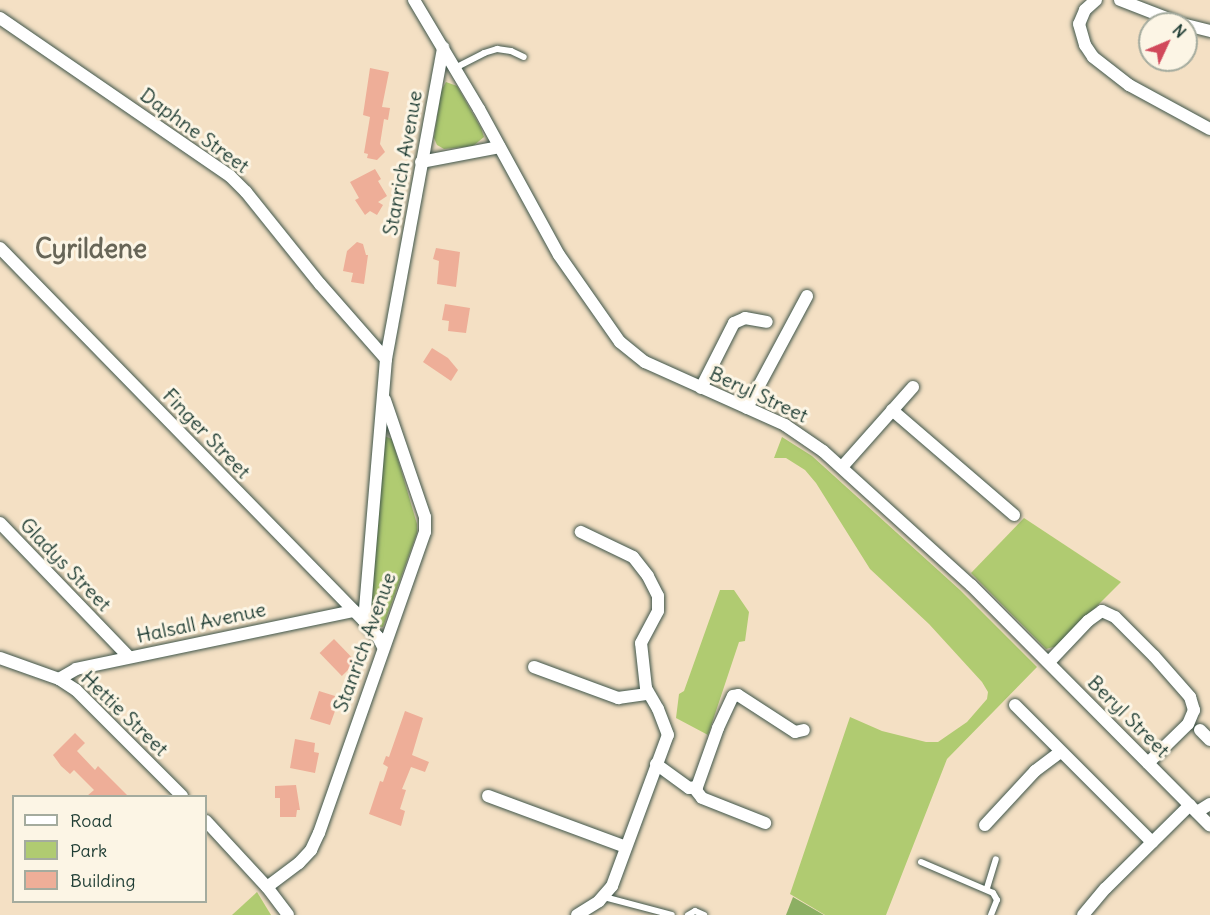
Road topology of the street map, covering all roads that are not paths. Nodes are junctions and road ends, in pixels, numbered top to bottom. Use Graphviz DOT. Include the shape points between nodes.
graph roads {
  1 [pos="414,0"];
  2 [pos="1096,0"];
  3 [pos="1119,0"];
  4 [pos="1150,12"];
  5 [pos="0,18"];
  6 [pos="443,47"];
  7 [pos="524,57"];
  8 [pos="455,68"];
  9 [pos="1210,129"];
  10 [pos="500,147"];
  11 [pos="421,162"];
  12 [pos="0,248"];
  13 [pos="807,296"];
  14 [pos="767,322"];
  15 [pos="386,359"];
  16 [pos="914,387"];
  17 [pos="701,388"];
  18 [pos="383,393"];
  19 [pos="747,408"];
  20 [pos="892,410"];
  21 [pos="842,467"];
  22 [pos="1014,515"];
  23 [pos="0,524"];
  24 [pos="581,532"];
  25 [pos="354,611"];
  26 [pos="364,621"];
  27 [pos="383,647"];
  28 [pos="129,657"];
  29 [pos="0,658"];
  30 [pos="1049,662"];
  31 [pos="534,667"];
  32 [pos="59,679"];
  33 [pos="648,694"];
  34 [pos="1015,705"];
  35 [pos="804,730"];
  36 [pos="1200,730"];
  37 [pos="1210,740"];
  38 [pos="1060,752"];
  39 [pos="1148,763"];
  40 [pos="656,764"];
  41 [pos="695,789"];
  42 [pos="181,795"];
  43 [pos="488,796"];
  44 [pos="1210,804"];
  45 [pos="1193,809"];
  46 [pos="207,822"];
  47 [pos="765,823"];
  48 [pos="985,825"];
  49 [pos="1210,825"];
  50 [pos="1152,842"];
  51 [pos="626,848"];
  52 [pos="996,859"];
  53 [pos="921,862"];
  54 [pos="267,886"];
  55 [pos="987,888"];
  56 [pos="604,897"];
  57 [pos="1089,913"];
  58 [pos="288,915"];
  59 [pos="577,915"];
  60 [pos="672,915"];
  61 [pos="688,915"];
  62 [pos="704,915"];
  63 [pos="991,915"];
  1 -- 6 [label="street, Beryl Street"];
  2 -- 9 [label="street" via="1085,10 1079,24 1093,57 1129,85"];
  3 -- 4 [label="street"];
  5 -- 15 [label="street, Daphne Street" via="230,176"];
  6 -- 8 [label="street, Beryl Street"];
  6 -- 11 [label="street, Stanrich Avenue"];
  7 -- 8 [label="lane" via="497,49"];
  8 -- 10 [label="street, Beryl Street"];
  10 -- 11 [label="street"];
  10 -- 17 [label="street, Beryl Street" via="559,255 609,329 645,362"];
  11 -- 15 [label="street, Stanrich Avenue"];
  12 -- 25 [label="street, Finger Street"];
  13 -- 19 [label="street"];
  14 -- 17 [label="street" via="745,318 734,323"];
  15 -- 18 [label="street, Stanrich Avenue"];
  16 -- 20 [label="street"];
  17 -- 19 [label="street, Beryl Street"];
  18 -- 26 [label="street, Stanrich Avenue"];
  18 -- 27 [label="street, Stanrich Avenue" via="426,522"];
  19 -- 21 [label="street, Beryl Street" via="800,434"];
  20 -- 21 [label="street"];
  20 -- 22 [label="street"];
  21 -- 30 [label="street, Beryl Street"];
  23 -- 28 [label="street, Gladys Street"];
  24 -- 33 [label="street" via="637,561 659,599 658,611 641,643"];
  25 -- 26 [label="street, Finger Street"];
  25 -- 28 [label="street, Halsall Avenue"];
  26 -- 27 [label="street, Finger Street"];
  27 -- 54 [label="street, Stanrich Avenue" via="316,840 299,862"];
  28 -- 32 [label="street, Halsall Avenue" via="76,669"];
  29 -- 32 [label="street, Hettie Street"];
  30 -- 39 [label="street, Beryl Street"];
  30 -- 39 [label="street" via="1102,611 1154,656 1190,698 1194,710 1188,724"];
  31 -- 33 [label="street" via="618,698"];
  32 -- 42 [label="street, Hettie Street" via="86,699"];
  33 -- 40 [label="street" via="668,735"];
  34 -- 38 [label="street"];
  35 -- 41 [label="street" via="795,732 733,696"];
  36 -- 37 [label="street"];
  38 -- 48 [label="street" via="1035,771"];
  38 -- 50 [label="street"];
  39 -- 45 [label="street, Beryl Street"];
  40 -- 41 [label="street"];
  40 -- 51 [label="street"];
  41 -- 47 [label="street" via="702,798"];
  43 -- 51 [label="street"];
  44 -- 45 [label="street"];
  45 -- 49 [label="street, Beryl Street"];
  45 -- 50 [label="street"];
  46 -- 54 [label="street"];
  50 -- 57 [label="street"];
  51 -- 56 [label="street"];
  52 -- 55 [label="lane"];
  53 -- 55 [label="lane"];
  54 -- 58 [label="street"];
  55 -- 63 [label="lane" via="997,900"];
  56 -- 59 [label="street"];
  56 -- 60 [label="lane"];
  61 -- 62 [label="lane" via="695,911"];
}
